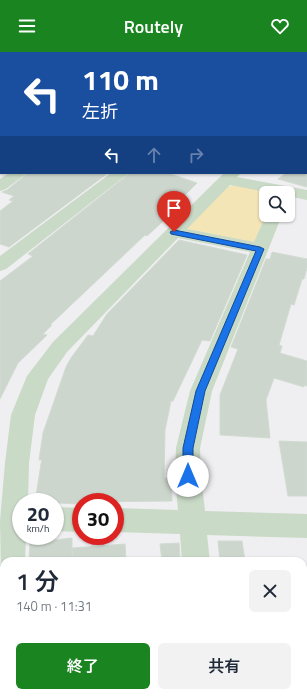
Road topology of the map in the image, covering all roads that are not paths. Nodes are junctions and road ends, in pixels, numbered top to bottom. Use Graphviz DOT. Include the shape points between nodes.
graph roads {
  1 [pos="18,174"];
  2 [pos="120,174"];
  3 [pos="230,176"];
  4 [pos="0,186"];
  5 [pos="264,186"];
  6 [pos="295,193"];
  7 [pos="307,195"];
  8 [pos="271,222"];
  9 [pos="174,232"];
  10 [pos="260,249"];
  11 [pos="4,258"];
  12 [pos="18,493"];
  13 [pos="124,520"];
  14 [pos="192,522"];
  15 [pos="307,526"];
  16 [pos="13,545"];
  17 [pos="12,557"];
  18 [pos="196,557"];
  1 -- 4 [label="street"];
  2 -- 11 [label="street"];
  3 -- 5 [label="street"];
  3 -- 9 [label="street"];
  6 -- 7 [label="street"];
  8 -- 10 [label="street"];
  9 -- 10 [label="street"];
  9 -- 12 [label="street" via="60,347 38,376 23,415 20,431"];
  10 -- 14 [label="street" via="201,391 188,448"];
  13 -- 14 [label="street"];
  14 -- 15 [label="street"];
  14 -- 18 [label="street"];
  16 -- 17 [label="street"];
}
